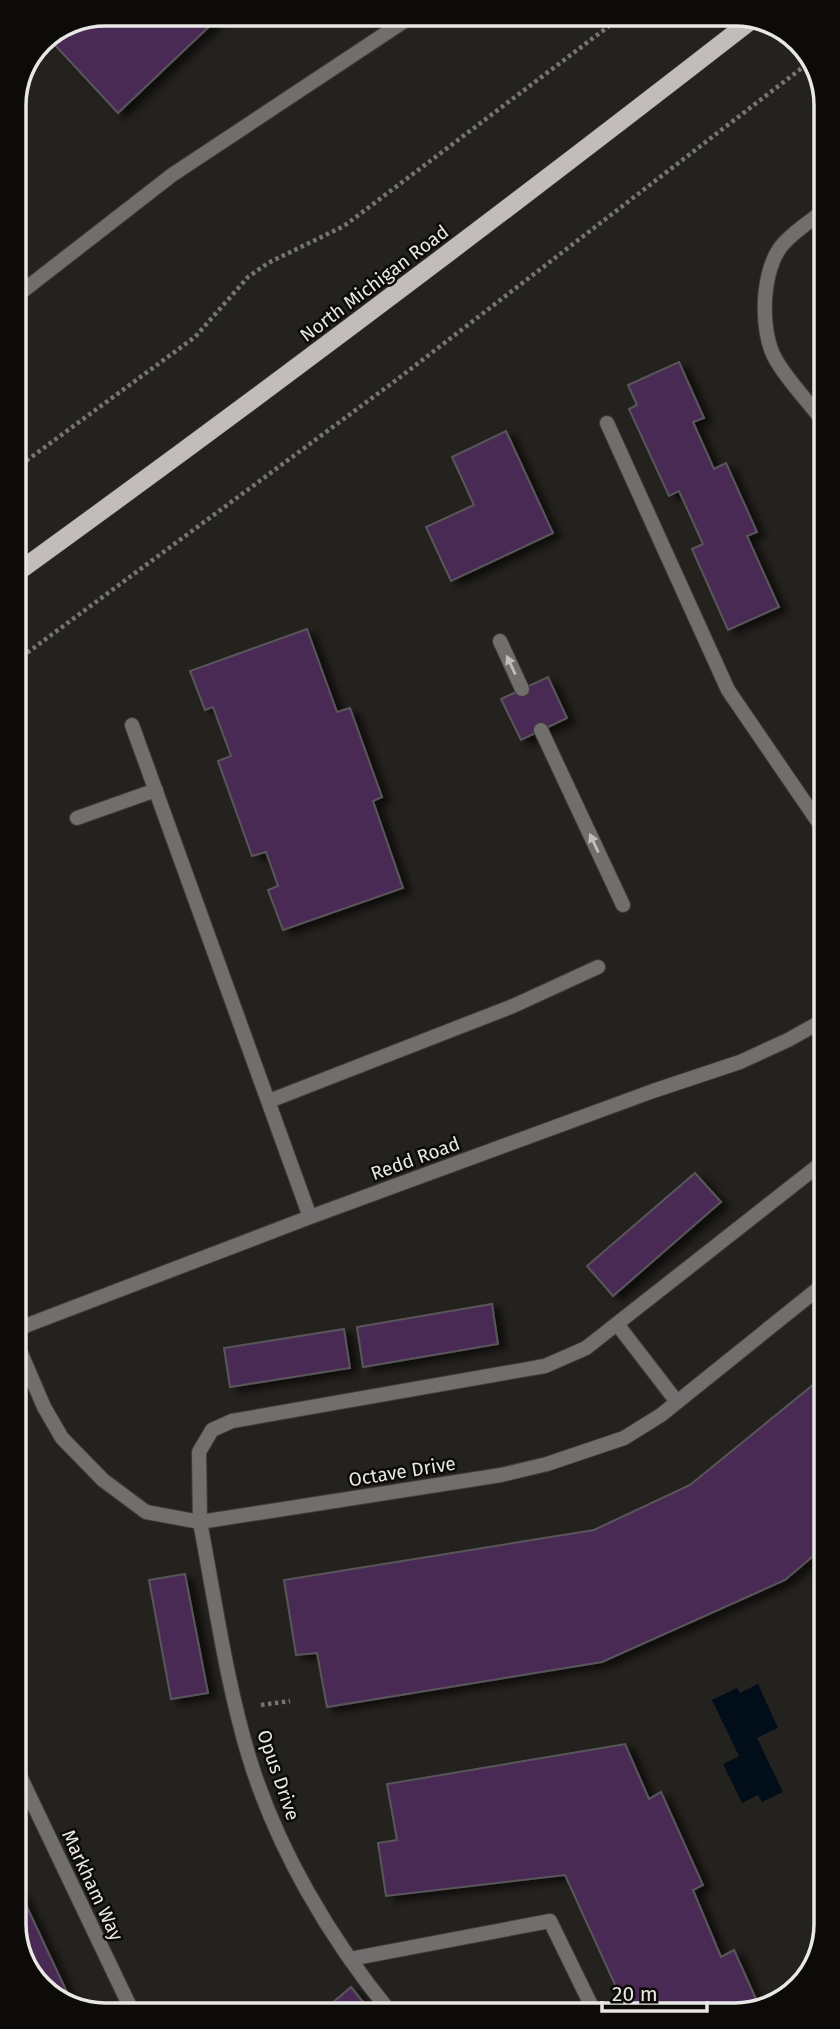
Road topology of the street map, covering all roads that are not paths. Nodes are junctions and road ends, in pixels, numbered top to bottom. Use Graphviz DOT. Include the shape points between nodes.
graph roads {
  1 [pos="397,26"];
  2 [pos="743,27"];
  3 [pos="814,218"];
  4 [pos="26,288"];
  5 [pos="814,410"];
  6 [pos="607,423"];
  7 [pos="26,566"];
  8 [pos="500,641"];
  9 [pos="522,690"];
  10 [pos="132,725"];
  11 [pos="541,730"];
  12 [pos="156,790"];
  13 [pos="814,815"];
  14 [pos="77,818"];
  15 [pos="623,905"];
  16 [pos="598,967"];
  17 [pos="814,1026"];
  18 [pos="269,1101"];
  19 [pos="814,1169"];
  20 [pos="310,1217"];
  21 [pos="814,1292"];
  22 [pos="617,1324"];
  23 [pos="26,1326"];
  24 [pos="26,1365"];
  25 [pos="677,1402"];
  26 [pos="200,1522"];
  27 [pos="26,1789"];
  28 [pos="350,1959"];
  29 [pos="128,2003"];
  30 [pos="383,2003"];
  31 [pos="590,2003"];
  1 -- 4 [label="street" via="172,175"];
  2 -- 7 [label="main road, North Michigan Road" via="548,179"];
  3 -- 5 [label="street" via="782,244 770,269 765,298 765,329 775,359"];
  6 -- 13 [label="street" via="728,691"];
  9 -- 8 [label="street, one-way"];
  10 -- 12 [label="street"];
  15 -- 11 [label="street, one-way"];
  12 -- 14 [label="street"];
  12 -- 18 [label="street"];
  16 -- 18 [label="street" via="513,1006"];
  17 -- 20 [label="street, Redd Road" via="740,1062"];
  18 -- 20 [label="street"];
  19 -- 22 [label="street"];
  20 -- 23 [label="street, Redd Road"];
  21 -- 25 [label="street, Octave Drive"];
  22 -- 25 [label="street"];
  22 -- 26 [label="street, Opus Drive" via="586,1349 545,1366 232,1421 212,1430 200,1452"];
  24 -- 26 [label="street, Octave Drive" via="62,1438 103,1480 146,1512"];
  25 -- 26 [label="street, Octave Drive" via="624,1438 501,1475"];
  26 -- 28 [label="street, Opus Drive" via="250,1758 273,1824"];
  27 -- 29 [label="street, Markham Way"];
  28 -- 30 [label="street, Opus Drive"];
  28 -- 31 [label="street" via="550,1921"];
}
